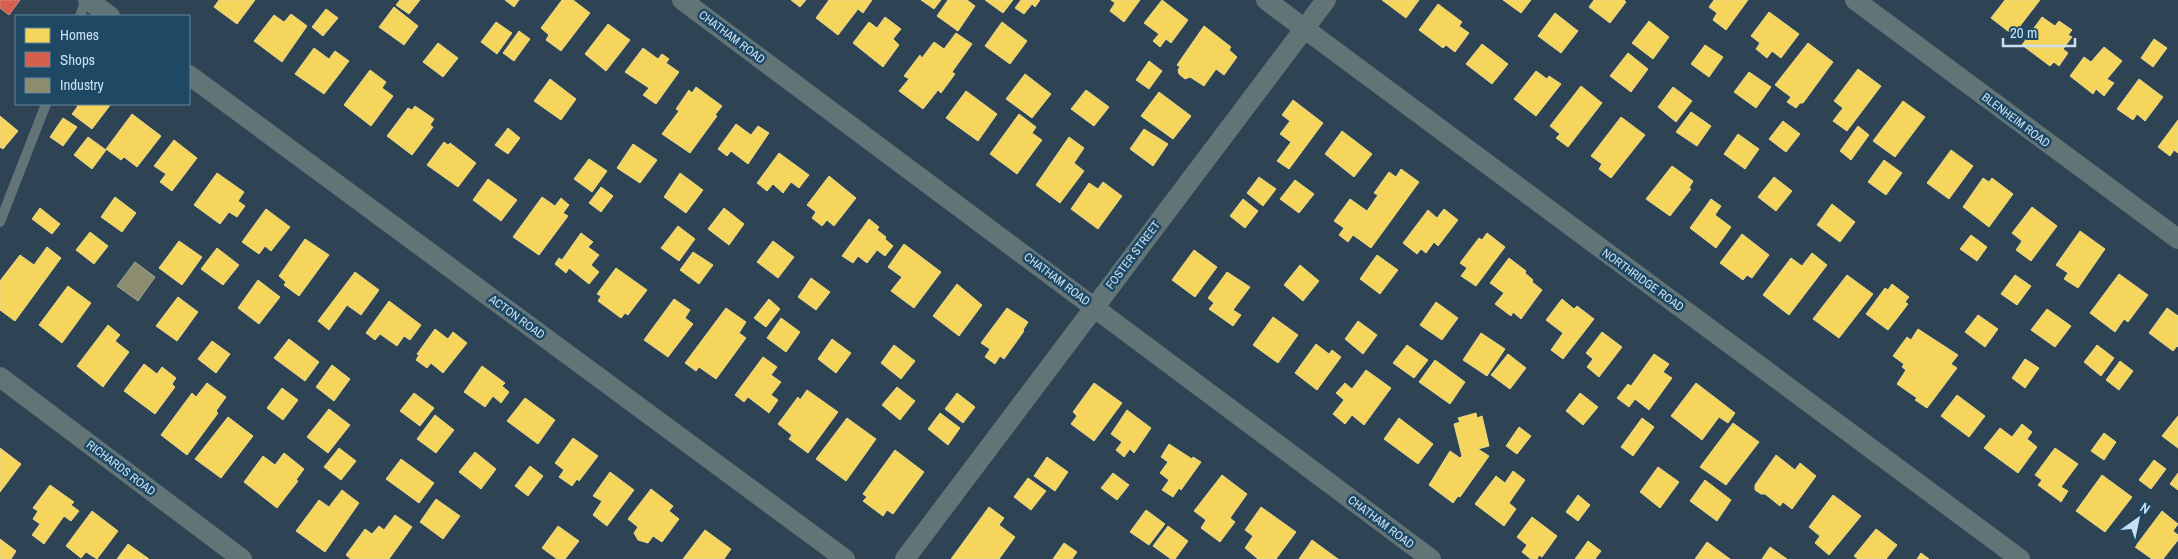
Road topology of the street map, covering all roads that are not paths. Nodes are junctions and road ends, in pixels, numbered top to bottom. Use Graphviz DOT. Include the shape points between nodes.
graph roads {
  1 [pos="87,0"];
  2 [pos="682,0"];
  3 [pos="1266,0"];
  4 [pos="1326,0"];
  5 [pos="1855,0"];
  6 [pos="80,15"];
  7 [pos="109,15"];
  8 [pos="1304,28"];
  9 [pos="190,76"];
  10 [pos="46,105"];
  11 [pos="0,222"];
  12 [pos="2178,239"];
  13 [pos="1094,307"];
  14 [pos="0,377"];
  15 [pos="242,559"];
  16 [pos="845,559"];
  17 [pos="904,559"];
  18 [pos="1431,559"];
  19 [pos="2020,559"];
  1 -- 6 [label="lane"];
  1 -- 7 [label="street"];
  2 -- 13 [label="street, CHATHAM ROAD"];
  3 -- 8 [label="street, NORTHRIDGE ROAD"];
  4 -- 8 [label="street, FOSTER STREET"];
  5 -- 12 [label="street, BLENHEIM ROAD"];
  8 -- 13 [label="street, FOSTER STREET"];
  8 -- 19 [label="street, NORTHRIDGE ROAD"];
  9 -- 16 [label="street, ACTON ROAD"];
  10 -- 11 [label="lane"];
  13 -- 17 [label="street, FOSTER STREET"];
  13 -- 18 [label="street, CHATHAM ROAD"];
  14 -- 15 [label="street, RICHARDS ROAD"];
}
